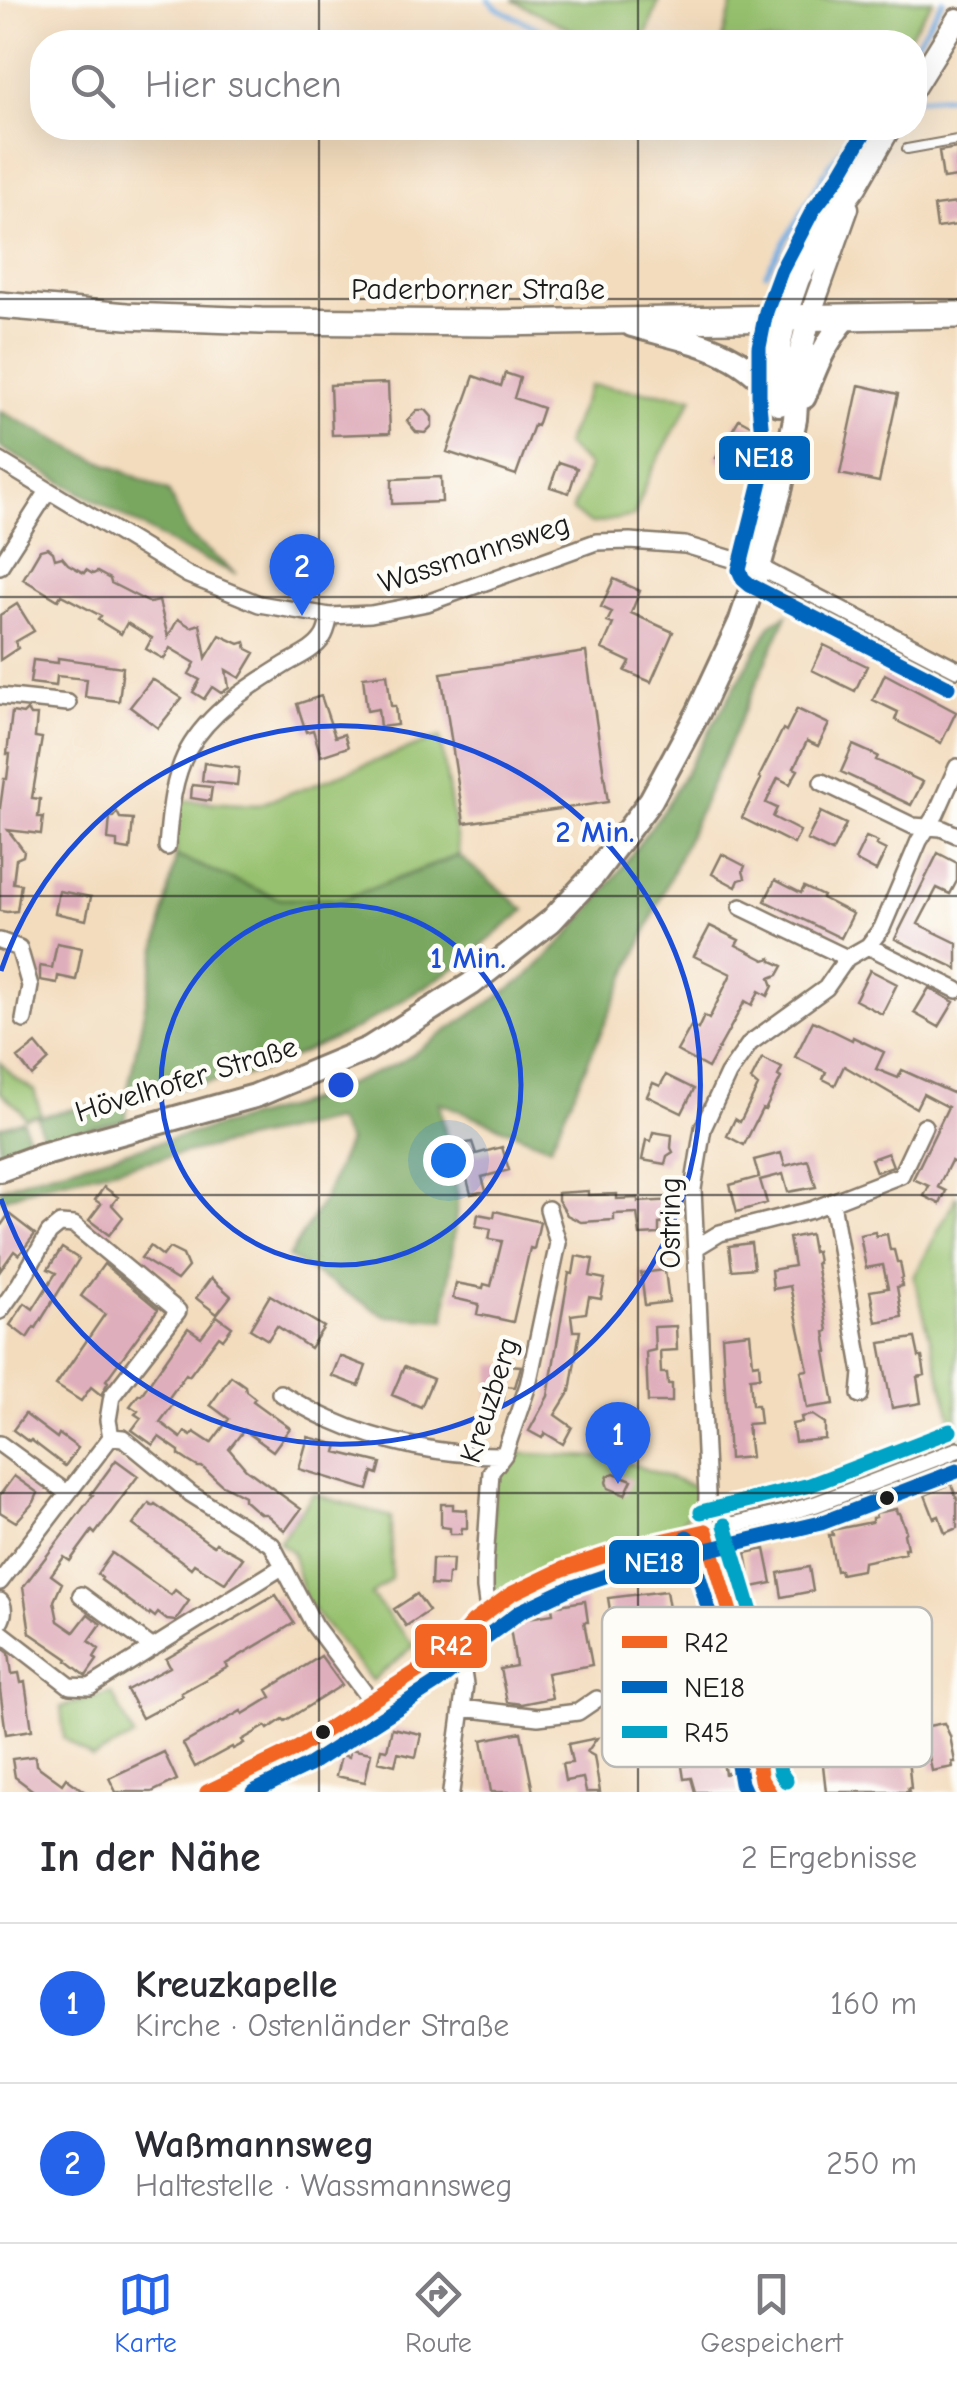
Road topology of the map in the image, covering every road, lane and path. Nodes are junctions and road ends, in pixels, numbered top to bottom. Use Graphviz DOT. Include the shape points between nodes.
graph roads {
  1 [pos="957,19"];
  2 [pos="927,67"];
  3 [pos="883,140"];
  4 [pos="957,140"];
  5 [pos="907,149"];
  6 [pos="0,305"];
  7 [pos="957,314"];
  8 [pos="797,318"];
  9 [pos="846,318"];
  10 [pos="620,321"];
  11 [pos="787,410"];
  12 [pos="0,462"];
  13 [pos="48,490"];
  14 [pos="0,566"];
  15 [pos="759,567"];
  16 [pos="330,616"];
  17 [pos="957,670"];
  18 [pos="0,696"];
  19 [pos="68,703"];
  20 [pos="957,767"];
  21 [pos="822,782"];
  22 [pos="926,828"];
  23 [pos="957,836"];
  24 [pos="167,847"];
  25 [pos="741,907"];
  26 [pos="0,941"];
  27 [pos="868,946"];
  28 [pos="848,958"];
  29 [pos="957,990"];
  30 [pos="24,1020"];
  31 [pos="924,1126"];
  32 [pos="0,1170"];
  33 [pos="832,1203"];
  34 [pos="548,1209"];
  35 [pos="697,1248"];
  36 [pos="0,1311"];
  37 [pos="280,1394"];
  38 [pos="860,1395"];
  39 [pos="111,1436"];
  40 [pos="0,1444"];
  41 [pos="957,1450"];
  42 [pos="504,1455"];
  43 [pos="67,1493"];
  44 [pos="706,1530"];
  45 [pos="282,1567"];
  46 [pos="0,1582"];
  47 [pos="81,1595"];
  48 [pos="0,1600"];
  49 [pos="729,1607"];
  50 [pos="488,1611"];
  51 [pos="0,1622"];
  52 [pos="0,1632"];
  53 [pos="454,1643"];
  54 [pos="153,1648"];
  55 [pos="597,1699"];
  56 [pos="370,1700"];
  57 [pos="462,1708"];
  58 [pos="759,1767"];
  59 [pos="207,1792"];
  60 [pos="451,1792"];
  61 [pos="768,1792"];
  1 -- 2 [label="street"];
  3 -- 8 [label="street"];
  4 -- 5 [label="lane"];
  6 -- 10 [label="main road, Paderborner Straße" via="260,321"];
  7 -- 9 [label="main road, Paderborner Straße"];
  8 -- 9 [label="main road, Paderborner Straße"];
  8 -- 10 [label="main road, Paderborner Straße"];
  8 -- 11 [label="main road, Hövelhofer Straße" via="799,358"];
  9 -- 11 [label="main road"];
  10 -- 11 [label="main road" via="735,358"];
  11 -- 15 [label="main road, Hövelhofer Straße" via="785,467"];
  12 -- 13 [label="street, Wassmannsweg"];
  13 -- 14 [label="street"];
  13 -- 16 [label="street, Wassmannsweg" via="188,575 259,604"];
  15 -- 16 [label="street, Wassmannsweg" via="694,546 596,542 427,603"];
  15 -- 17 [label="street, Wassmannsweg"];
  15 -- 32 [label="main road, Hövelhofer Straße" via="740,623 652,800 551,922 471,984 368,1049 255,1096"];
  16 -- 24 [label="street" via="316,646 216,714 190,747 177,775"];
  18 -- 19 [label="street"];
  20 -- 22 [label="street, Ostring"];
  21 -- 22 [label="street"];
  22 -- 23 [label="street"];
  22 -- 27 [label="street, Ostring"];
  25 -- 28 [label="street"];
  26 -- 30 [label="street" via="19,948 30,986"];
  27 -- 28 [label="street, Ostring"];
  27 -- 29 [label="street"];
  28 -- 35 [label="street, Ostring" via="826,988 750,1042 728,1074 703,1128 693,1189"];
  31 -- 33 [label="street" via="901,1175"];
  33 -- 35 [label="street" via="720,1233"];
  33 -- 38 [label="street" via="862,1373"];
  34 -- 42 [label="street, Kreuzberg" via="558,1243 528,1385"];
  35 -- 44 [label="street, Ostring"];
  36 -- 39 [label="street" via="60,1224 74,1225 178,1311 112,1396"];
  37 -- 42 [label="street" via="330,1420 402,1444"];
  39 -- 43 [label="street"];
  39 -- 45 [label="street" via="272,1545"];
  40 -- 43 [label="street"];
  41 -- 44 [label="street" via="816,1504"];
  42 -- 50 [label="street, Kreuzberg" via="491,1472"];
  43 -- 46 [label="street"];
  44 -- 49 [label="street, Ostring"];
  44 -- 50 [label="street" via="564,1569"];
  45 -- 54 [label="street"];
  45 -- 56 [label="street"];
  47 -- 54 [label="street"];
  48 -- 51 [label="street"];
  50 -- 53 [label="street"];
  52 -- 54 [label="street" via="80,1688"];
  53 -- 56 [label="street"];
  53 -- 57 [label="street" via="465,1685"];
  55 -- 57 [label="street" via="578,1712 538,1718"];
  56 -- 59 [label="street" via="298,1748"];
  57 -- 60 [label="street"];
  58 -- 61 [label="street, Ostring"];
}
